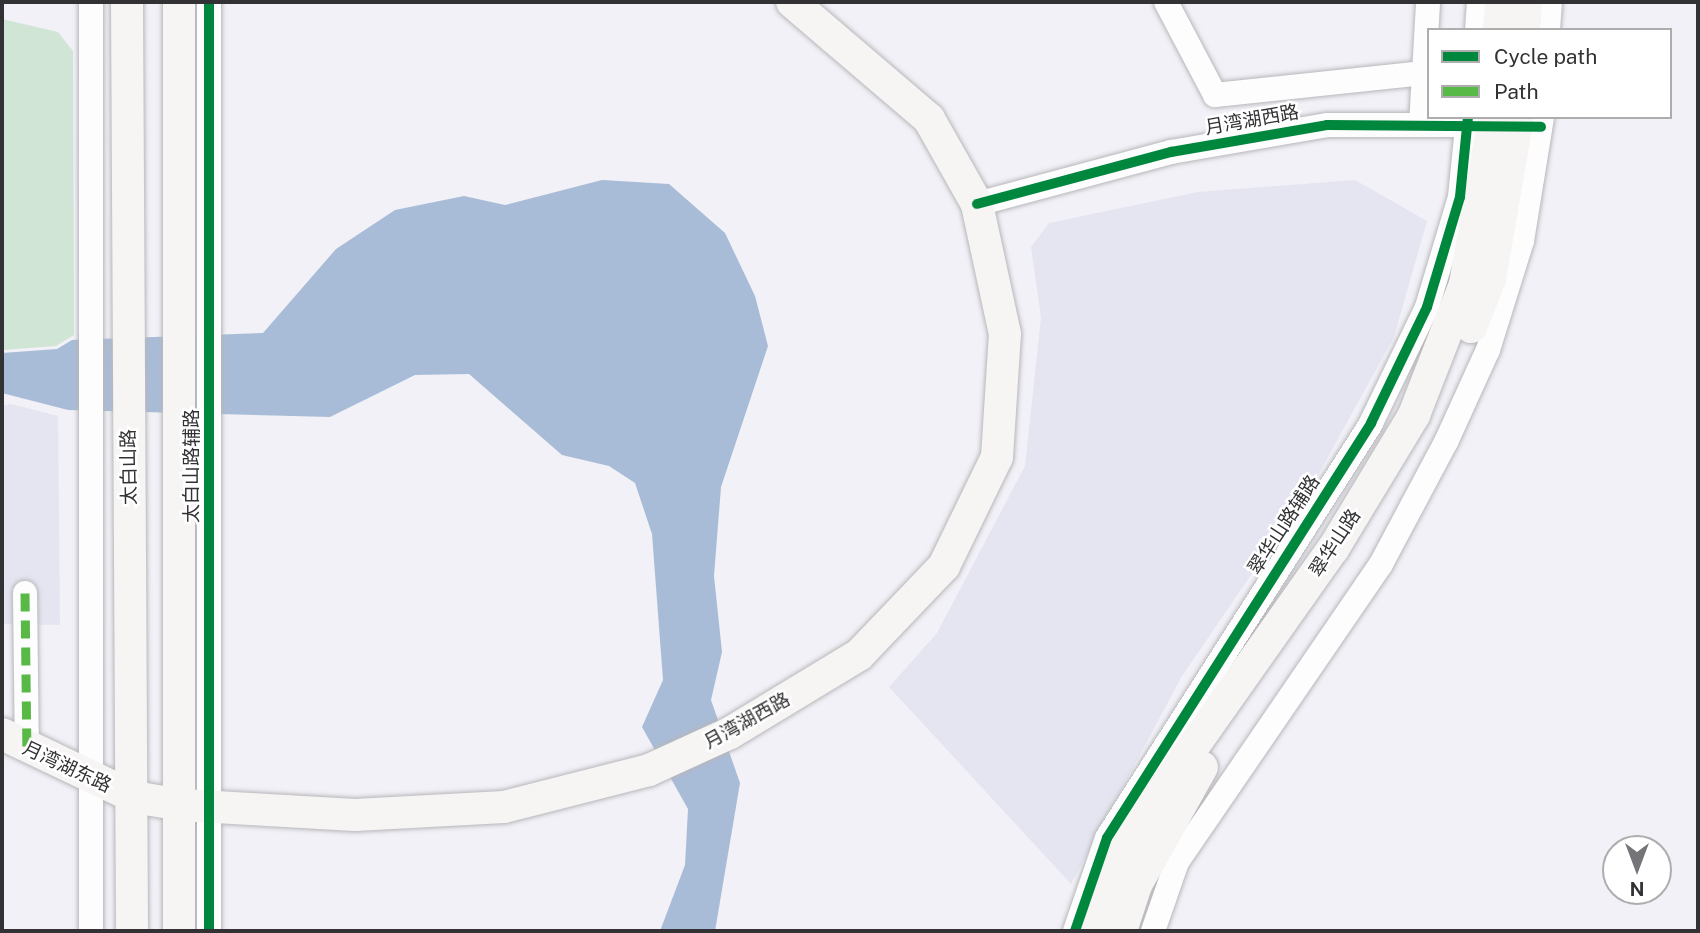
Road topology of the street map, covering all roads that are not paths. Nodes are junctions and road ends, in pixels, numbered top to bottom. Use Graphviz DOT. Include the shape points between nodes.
graph roads {
  1 [pos="91,2"];
  2 [pos="127,2"];
  3 [pos="179,2"];
  4 [pos="209,2"];
  5 [pos="792,2"];
  6 [pos="1166,2"];
  7 [pos="1428,2"];
  8 [pos="1479,2"];
  9 [pos="1501,2"];
  10 [pos="1526,2"];
  11 [pos="1550,2"];
  12 [pos="1477,28"];
  13 [pos="1499,28"];
  14 [pos="1524,28"];
  15 [pos="1548,28"];
  16 [pos="1424,73"];
  17 [pos="1505,121"];
  18 [pos="1421,125"];
  19 [pos="977,204"];
  20 [pos="25,593"];
  21 [pos="14,742"];
  22 [pos="92,780"];
  23 [pos="134,797"];
  24 [pos="195,806"];
  25 [pos="91,931"];
  26 [pos="132,931"];
  27 [pos="179,931"];
  28 [pos="209,931"];
  29 [pos="1075,931"];
  30 [pos="1093,931"];
  31 [pos="1121,931"];
  32 [pos="1153,931"];
  1 -- 22 [label="street"];
  2 -- 23 [label="main road, 太白山路"];
  3 -- 24 [label="main road" via="179,416"];
  4 -- 24 [label="street, 太白山路辅路" via="210,417"];
  5 -- 19 [label="main road, 月湾湖西路" via="929,119"];
  6 -- 16 [label="street" via="1214,95"];
  7 -- 16 [label="street"];
  8 -- 12 [label="street"];
  9 -- 13 [label="main road"];
  10 -- 14 [label="main road"];
  11 -- 15 [label="street"];
  16 -- 18 [label="street"];
  17 -- 18 [label="street, 月湾湖西路"];
  17 -- 29 [label="street, 翠华山路辅路" via="1460,197 1427,307 1371,423 1107,838"];
  17 -- 30 [label="main road, 翠华山路" via="1465,284 1414,415 1333,549 1133,832"];
  17 -- 31 [label="main road, 翠华山路" via="1490,278 1434,418 1196,775 1136,885"];
  17 -- 32 [label="street" via="1518,253 1488,350 1446,442 1381,564 1177,862"];
  18 -- 19 [label="street, 月湾湖西路" via="1327,125 1171,152"];
  19 -- 24 [label="main road, 月湾湖西路" via="1005,334 997,457 944,566 859,655 730,733 649,770 504,807 355,815"];
  20 -- 21 [label="street"];
  21 -- 22 [label="main road, 月湾湖东路"];
  22 -- 23 [label="main road, 月湾湖东路"];
  22 -- 25 [label="street"];
  23 -- 24 [label="main road, 月湾湖西路"];
  23 -- 26 [label="main road, 太白山路"];
  24 -- 27 [label="main road"];
  24 -- 28 [label="street, 太白山路辅路"];
}
